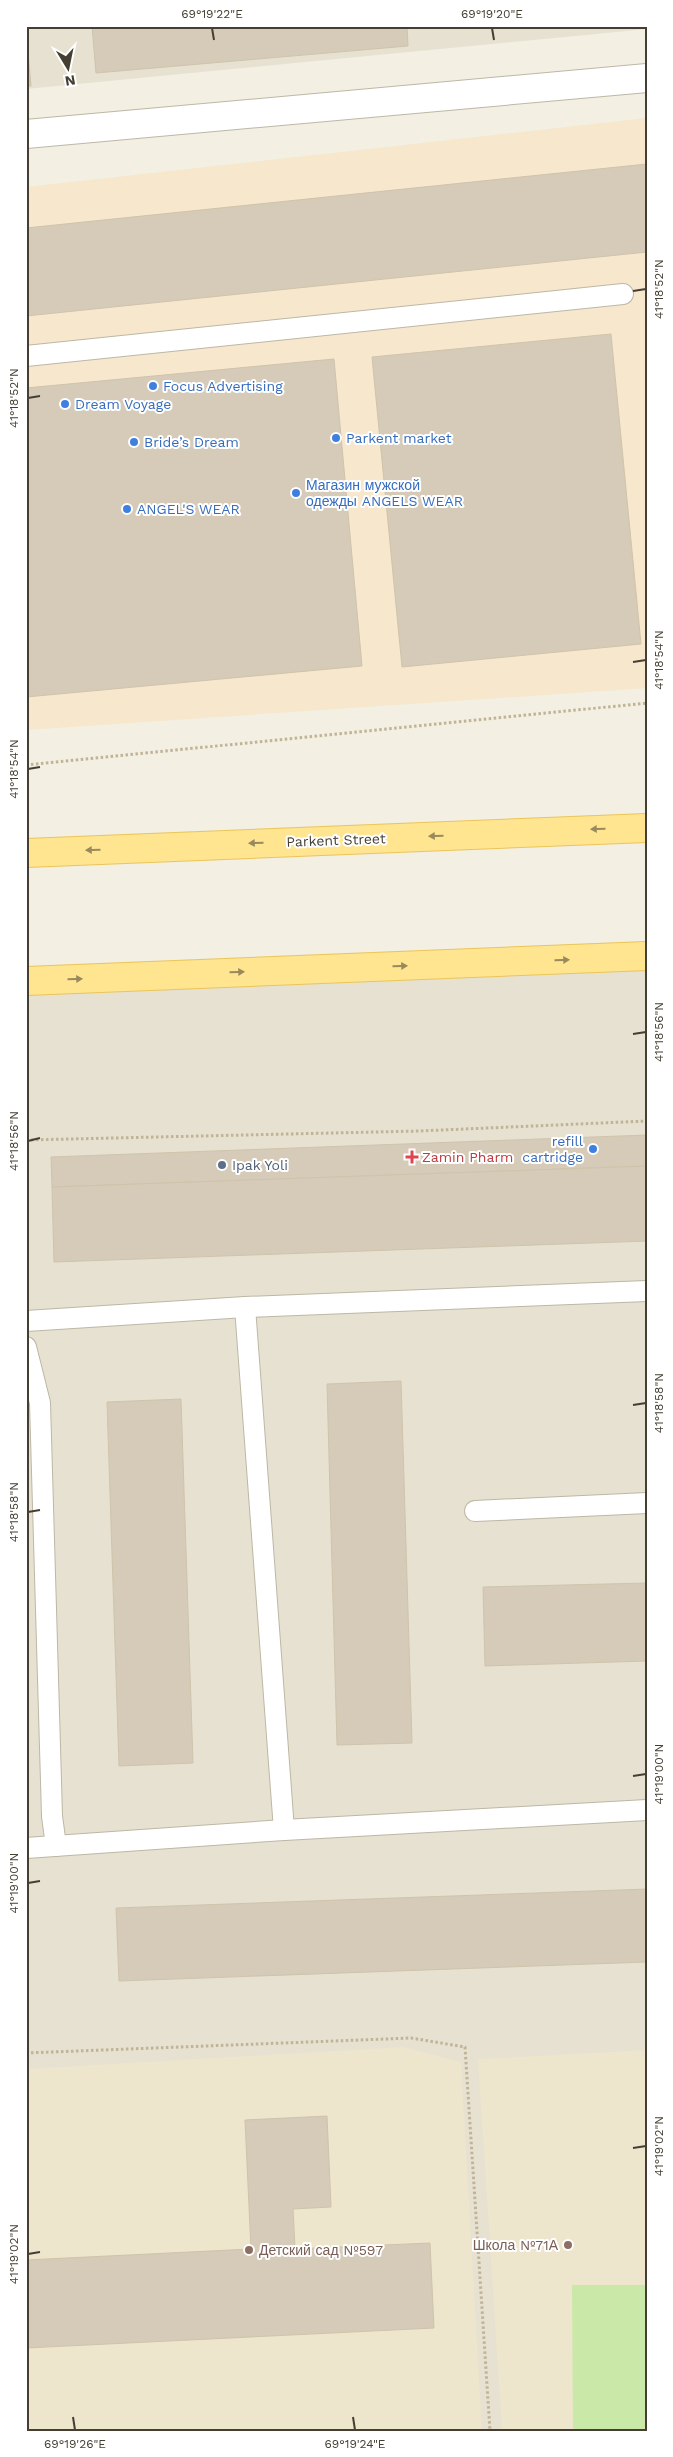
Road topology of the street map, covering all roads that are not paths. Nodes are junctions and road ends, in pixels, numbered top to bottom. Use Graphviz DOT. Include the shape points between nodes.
graph roads {
  1 [pos="647,78"];
  2 [pos="26,134"];
  3 [pos="623,294"];
  4 [pos="26,356"];
  5 [pos="647,828"];
  6 [pos="26,852"];
  7 [pos="647,956"];
  8 [pos="26,981"];
  9 [pos="647,1291"];
  10 [pos="245,1307"];
  11 [pos="26,1321"];
  12 [pos="26,1347"];
  13 [pos="647,1503"];
  14 [pos="475,1511"];
  15 [pos="647,1810"];
  16 [pos="284,1830"];
  17 [pos="56,1846"];
  18 [pos="26,1848"];
  1 -- 2 [label="street"];
  3 -- 4 [label="lane"];
  5 -- 6 [label="main road, Parkent Street, one-way"];
  8 -- 7 [label="main road, one-way"];
  9 -- 10 [label="lane"];
  10 -- 11 [label="lane"];
  10 -- 16 [label="lane"];
  12 -- 17 [label="lane" via="40,1403 52,1816"];
  13 -- 14 [label="lane"];
  15 -- 16 [label="lane"];
  16 -- 17 [label="lane"];
  17 -- 18 [label="lane"];
}
